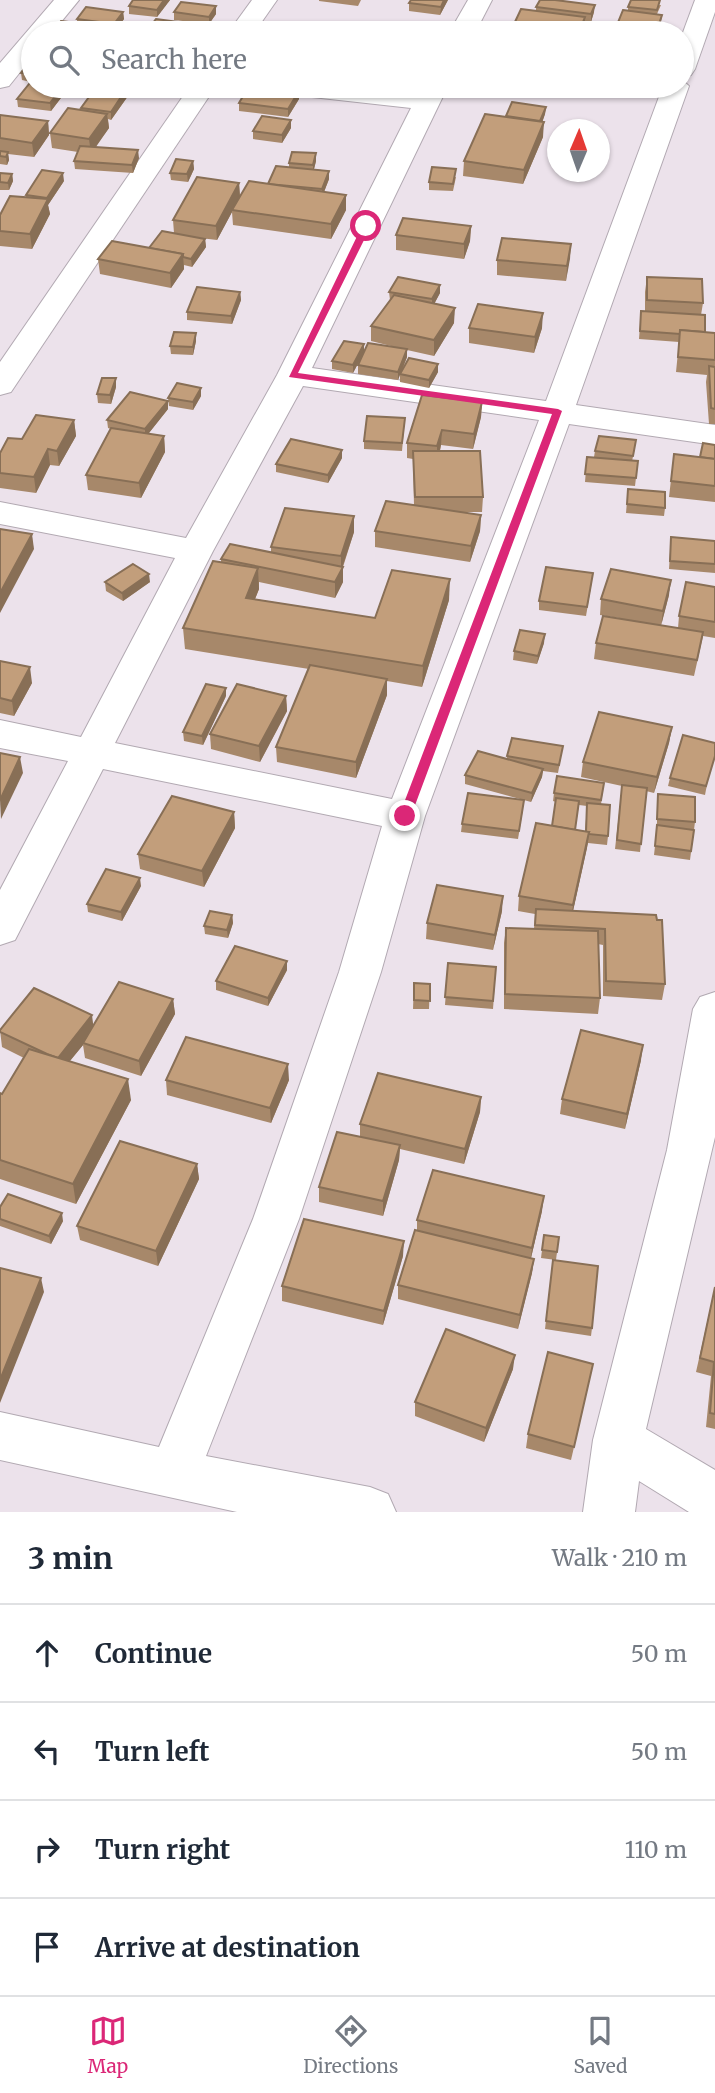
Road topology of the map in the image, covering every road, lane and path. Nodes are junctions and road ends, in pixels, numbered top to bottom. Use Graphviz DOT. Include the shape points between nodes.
graph roads {
  1 [pos="67,0"];
  2 [pos="265,0"];
  3 [pos="480,0"];
  4 [pos="707,0"];
  5 [pos="48,21"];
  6 [pos="250,21"];
  7 [pos="469,21"];
  8 [pos="694,36"];
  9 [pos="21,52"];
  10 [pos="0,80"];
  11 [pos="195,98"];
  12 [pos="429,98"];
  13 [pos="672,98"];
  14 [pos="293,375"];
  15 [pos="0,385"];
  16 [pos="558,411"];
  17 [pos="715,435"];
  18 [pos="0,513"];
  19 [pos="196,551"];
  20 [pos="0,734"];
  21 [pos="94,752"];
  22 [pos="405,816"];
  23 [pos="0,929"];
  24 [pos="715,1009"];
  25 [pos="703,1148"];
  26 [pos="0,1436"];
  27 [pos="618,1440"];
  28 [pos="173,1475"];
  29 [pos="715,1499"];
  30 [pos="370,1512"];
  31 [pos="609,1512"];
  1 -- 5 [label="street"];
  2 -- 6 [label="street"];
  3 -- 7 [label="street"];
  4 -- 8 [label="street"];
  9 -- 10 [label="street"];
  11 -- 15 [label="street"];
  12 -- 14 [label="street"];
  13 -- 16 [label="street"];
  14 -- 16 [label="street"];
  14 -- 19 [label="street"];
  16 -- 17 [label="street"];
  16 -- 22 [label="street"];
  18 -- 19 [label="street"];
  19 -- 21 [label="street"];
  20 -- 21 [label="street"];
  21 -- 22 [label="street"];
  21 -- 23 [label="street"];
  22 -- 28 [label="street" via="360,972 290,1180"];
  24 -- 25 [label="street"];
  25 -- 27 [label="street"];
  26 -- 28 [label="street"];
  27 -- 29 [label="street"];
  27 -- 31 [label="street"];
  28 -- 30 [label="street"];
}
